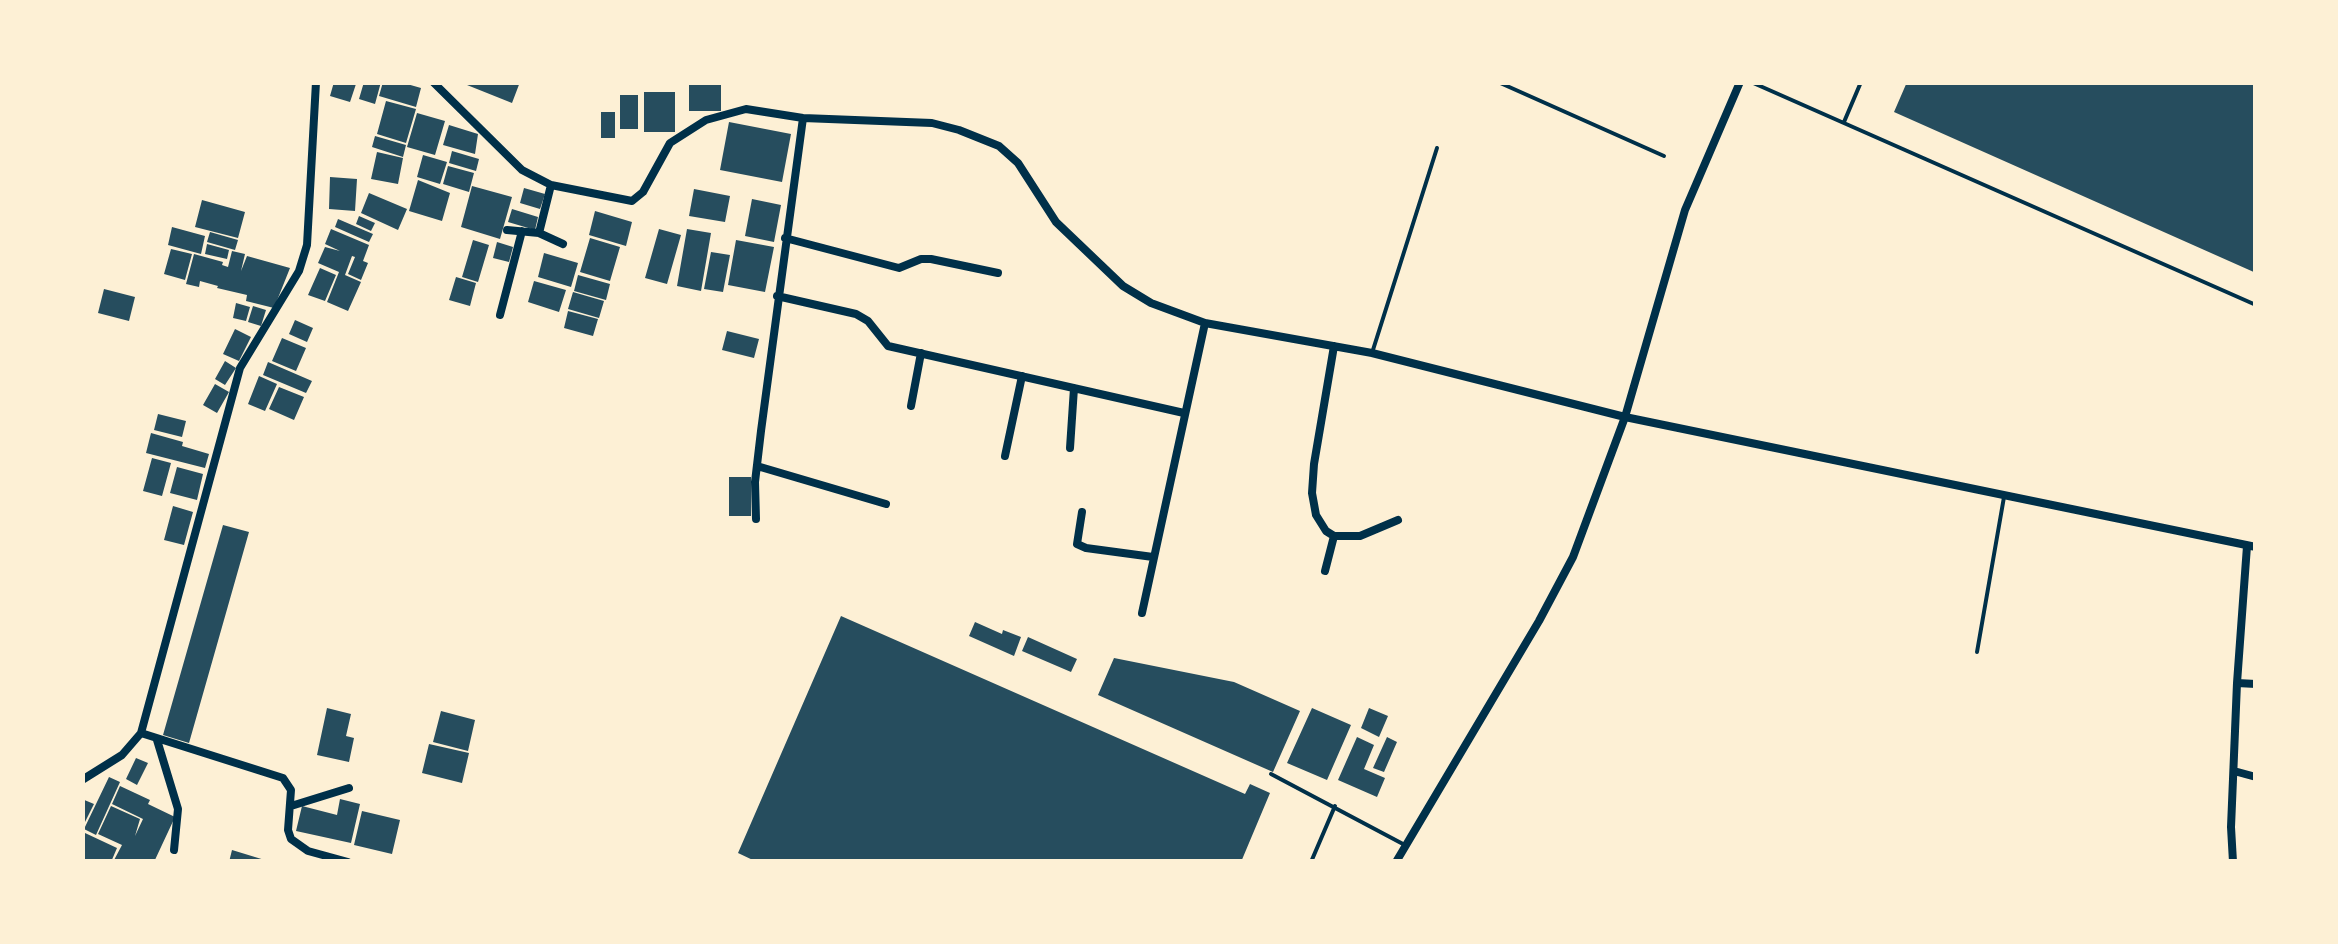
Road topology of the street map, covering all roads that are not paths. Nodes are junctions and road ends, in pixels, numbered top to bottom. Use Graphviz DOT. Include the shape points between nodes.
graph roads {
  1 [pos="316,82"];
  2 [pos="433,82"];
  3 [pos="1498,82"];
  4 [pos="1740,82"];
  5 [pos="1751,82"];
  6 [pos="1861,82"];
  7 [pos="804,118"];
  8 [pos="1844,122"];
  9 [pos="1437,148"];
  10 [pos="1664,156"];
  11 [pos="551,186"];
  12 [pos="507,230"];
  13 [pos="522,232"];
  14 [pos="539,233"];
  15 [pos="785,238"];
  16 [pos="563,244"];
  17 [pos="998,274"];
  18 [pos="777,296"];
  19 [pos="2256,305"];
  20 [pos="500,315"];
  21 [pos="1206,324"];
  22 [pos="1334,346"];
  23 [pos="920,353"];
  24 [pos="1372,353"];
  25 [pos="1022,376"];
  26 [pos="1074,388"];
  27 [pos="911,406"];
  28 [pos="1184,413"];
  29 [pos="1626,416"];
  30 [pos="1070,448"];
  31 [pos="1005,456"];
  32 [pos="757,466"];
  33 [pos="2004,492"];
  34 [pos="886,504"];
  35 [pos="1082,512"];
  36 [pos="756,519"];
  37 [pos="1398,520"];
  38 [pos="1334,536"];
  39 [pos="2252,546"];
  40 [pos="1153,558"];
  41 [pos="1326,571"];
  42 [pos="2242,600"];
  43 [pos="2256,601"];
  44 [pos="1142,613"];
  45 [pos="1977,652"];
  46 [pos="2238,683"];
  47 [pos="2256,684"];
  48 [pos="141,733"];
  49 [pos="157,740"];
  50 [pos="2234,771"];
  51 [pos="1270,774"];
  52 [pos="2256,777"];
  53 [pos="82,780"];
  54 [pos="350,788"];
  55 [pos="291,806"];
  56 [pos="1335,806"];
  57 [pos="1405,845"];
  58 [pos="174,850"];
  59 [pos="308,851"];
  60 [pos="313,862"];
  61 [pos="348,862"];
  62 [pos="1311,862"];
  63 [pos="1396,862"];
  64 [pos="2233,862"];
  1 -- 48 [label="street" via="307,245 299,271 240,368"];
  2 -- 11 [label="street" via="500,151"];
  3 -- 10 [label="lane"];
  4 -- 29 [label="street" via="1680,224"];
  5 -- 8 [label="lane"];
  6 -- 8 [label="lane"];
  7 -- 11 [label="street" via="746,109 706,120 670,144 632,201"];
  7 -- 15 [label="street"];
  7 -- 21 [label="street" via="932,123 980,136 1018,163 1056,222 1124,286"];
  8 -- 19 [label="lane"];
  9 -- 24 [label="lane"];
  11 -- 14 [label="street"];
  12 -- 13 [label="street"];
  13 -- 14 [label="street"];
  13 -- 20 [label="street"];
  14 -- 16 [label="street"];
  15 -- 17 [label="street" via="899,268 931,259"];
  15 -- 18 [label="street"];
  18 -- 23 [label="street" via="856,314 888,346"];
  18 -- 32 [label="street"];
  21 -- 22 [label="street"];
  21 -- 28 [label="street"];
  22 -- 24 [label="street"];
  22 -- 38 [label="street" via="1312,493 1316,515"];
  23 -- 25 [label="street"];
  23 -- 27 [label="street"];
  24 -- 29 [label="street"];
  25 -- 26 [label="street"];
  25 -- 31 [label="street"];
  26 -- 28 [label="street"];
  26 -- 30 [label="street"];
  28 -- 40 [label="street"];
  29 -- 33 [label="street"];
  29 -- 57 [label="street" via="1572,557"];
  32 -- 34 [label="street"];
  32 -- 36 [label="street"];
  33 -- 39 [label="street"];
  33 -- 45 [label="lane"];
  35 -- 40 [label="street" via="1077,544"];
  37 -- 38 [label="street" via="1360,536"];
  38 -- 41 [label="street"];
  39 -- 42 [label="street"];
  40 -- 44 [label="street"];
  42 -- 43 [label="street"];
  42 -- 46 [label="street"];
  46 -- 47 [label="street"];
  46 -- 50 [label="street"];
  48 -- 49 [label="street"];
  48 -- 53 [label="street"];
  49 -- 55 [label="street" via="284,778"];
  49 -- 58 [label="street" via="178,808"];
  50 -- 52 [label="street"];
  50 -- 64 [label="street"];
  51 -- 56 [label="lane"];
  54 -- 55 [label="street"];
  55 -- 59 [label="street" via="290,839"];
  56 -- 57 [label="lane"];
  56 -- 62 [label="lane"];
  57 -- 63 [label="street"];
  59 -- 60 [label="street"];
  59 -- 61 [label="street"];
}
